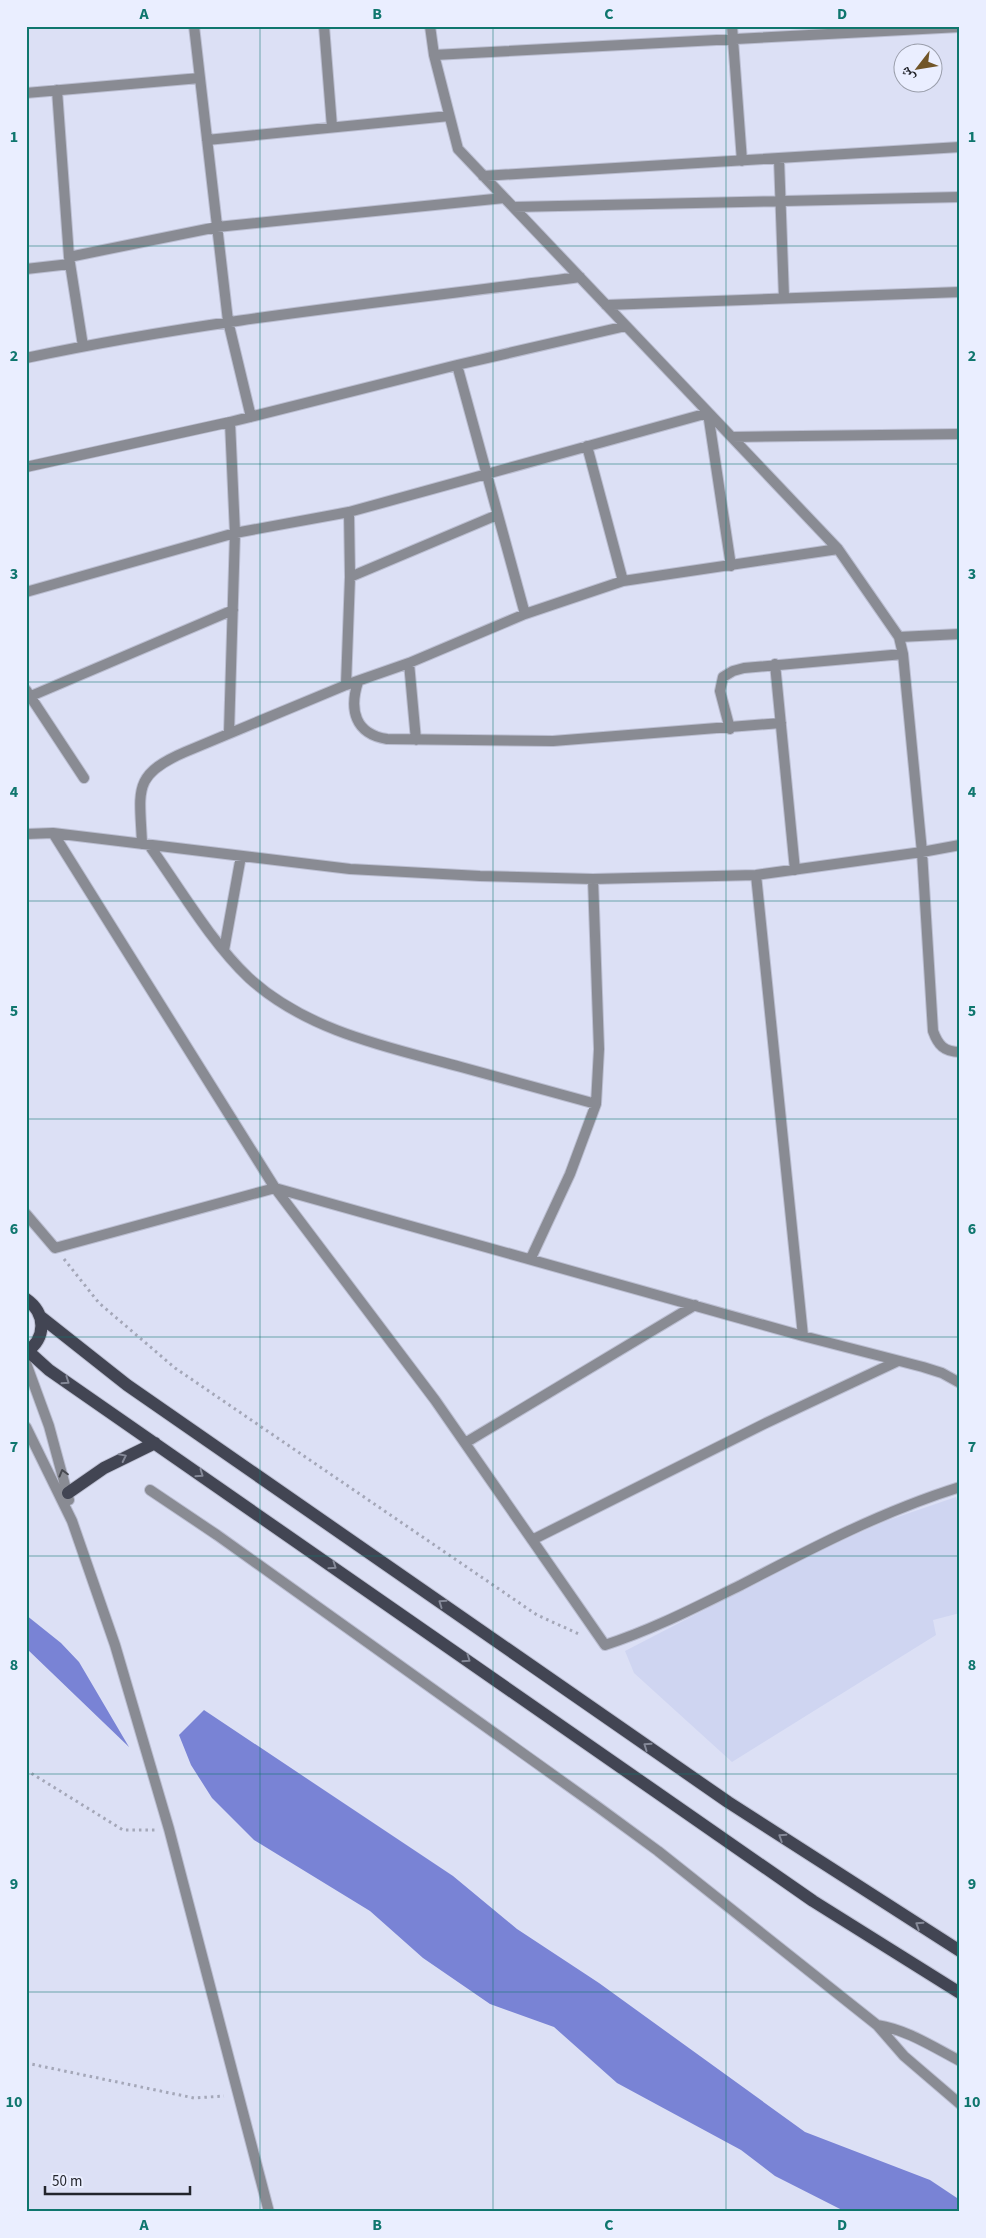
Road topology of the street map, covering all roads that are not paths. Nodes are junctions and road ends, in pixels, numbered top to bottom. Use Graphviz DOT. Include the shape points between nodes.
graph roads {
  1 [pos="194,26"];
  2 [pos="324,26"];
  3 [pos="430,26"];
  4 [pos="732,26"];
  5 [pos="960,27"];
  6 [pos="733,38"];
  7 [pos="434,55"];
  8 [pos="200,78"];
  9 [pos="56,90"];
  10 [pos="26,93"];
  11 [pos="449,116"];
  12 [pos="332,127"];
  13 [pos="207,140"];
  14 [pos="960,148"];
  15 [pos="779,158"];
  16 [pos="742,161"];
  17 [pos="483,176"];
  18 [pos="960,197"];
  19 [pos="504,198"];
  20 [pos="780,201"];
  21 [pos="513,207"];
  22 [pos="217,228"];
  23 [pos="69,260"];
  24 [pos="26,269"];
  25 [pos="580,278"];
  26 [pos="960,292"];
  27 [pos="784,298"];
  28 [pos="606,305"];
  29 [pos="228,321"];
  30 [pos="626,326"];
  31 [pos="83,346"];
  32 [pos="26,358"];
  33 [pos="457,365"];
  34 [pos="708,413"];
  35 [pos="251,417"];
  36 [pos="230,422"];
  37 [pos="960,434"];
  38 [pos="732,437"];
  39 [pos="587,446"];
  40 [pos="26,467"];
  41 [pos="486,476"];
  42 [pos="349,512"];
  43 [pos="497,515"];
  44 [pos="235,533"];
  45 [pos="838,549"];
  46 [pos="731,566"];
  47 [pos="350,577"];
  48 [pos="623,581"];
  49 [pos="26,592"];
  50 [pos="233,610"];
  51 [pos="525,614"];
  52 [pos="960,634"];
  53 [pos="899,637"];
  54 [pos="903,654"];
  55 [pos="409,663"];
  56 [pos="775,664"];
  57 [pos="358,682"];
  58 [pos="346,685"];
  59 [pos="28,693"];
  60 [pos="781,723"];
  61 [pos="730,729"];
  62 [pos="229,734"];
  63 [pos="416,740"];
  64 [pos="84,778"];
  65 [pos="53,833"];
  66 [pos="26,834"];
  67 [pos="145,844"];
  68 [pos="960,844"];
  69 [pos="922,852"];
  70 [pos="241,856"];
  71 [pos="795,870"];
  72 [pos="756,875"];
  73 [pos="592,879"];
  74 [pos="224,950"];
  75 [pos="960,1052"];
  76 [pos="596,1104"];
  77 [pos="275,1188"];
  78 [pos="26,1214"];
  79 [pos="531,1258"];
  80 [pos="26,1291"];
  81 [pos="29,1302"];
  82 [pos="695,1305"];
  83 [pos="41,1317"];
  84 [pos="803,1336"];
  85 [pos="27,1355"];
  86 [pos="898,1362"];
  87 [pos="960,1383"];
  88 [pos="26,1427"];
  89 [pos="155,1443"];
  90 [pos="465,1443"];
  91 [pos="960,1487"];
  92 [pos="150,1490"];
  93 [pos="68,1494"];
  94 [pos="72,1521"];
  95 [pos="532,1540"];
  96 [pos="960,1951"];
  97 [pos="960,1993"];
  98 [pos="878,2025"];
  99 [pos="960,2061"];
  100 [pos="960,2104"];
  101 [pos="269,2212"];
  1 -- 8 [label="street"];
  2 -- 12 [label="street"];
  3 -- 7 [label="street"];
  4 -- 6 [label="street"];
  5 -- 6 [label="street"];
  6 -- 7 [label="street"];
  6 -- 16 [label="street"];
  7 -- 11 [label="street"];
  8 -- 9 [label="street"];
  8 -- 13 [label="street"];
  9 -- 10 [label="street"];
  9 -- 23 [label="street"];
  11 -- 12 [label="street"];
  11 -- 17 [label="street" via="458,149"];
  12 -- 13 [label="street"];
  13 -- 22 [label="street"];
  14 -- 15 [label="street"];
  15 -- 16 [label="street"];
  15 -- 20 [label="street"];
  16 -- 17 [label="street"];
  17 -- 19 [label="street"];
  18 -- 20 [label="street"];
  19 -- 21 [label="street"];
  19 -- 22 [label="street"];
  20 -- 21 [label="street"];
  20 -- 27 [label="street"];
  21 -- 25 [label="street"];
  22 -- 23 [label="street"];
  22 -- 29 [label="street"];
  23 -- 24 [label="street"];
  23 -- 31 [label="street"];
  25 -- 28 [label="street"];
  25 -- 29 [label="street"];
  26 -- 27 [label="street"];
  27 -- 28 [label="street"];
  28 -- 30 [label="street"];
  29 -- 31 [label="street"];
  29 -- 35 [label="street"];
  30 -- 33 [label="street"];
  30 -- 34 [label="street"];
  31 -- 32 [label="street"];
  33 -- 35 [label="street"];
  33 -- 41 [label="street"];
  34 -- 38 [label="street"];
  34 -- 39 [label="street"];
  34 -- 46 [label="street"];
  35 -- 36 [label="street"];
  36 -- 40 [label="street"];
  36 -- 44 [label="street"];
  37 -- 38 [label="street"];
  38 -- 45 [label="street"];
  39 -- 41 [label="street"];
  39 -- 48 [label="street"];
  41 -- 42 [label="street"];
  41 -- 43 [label="street"];
  42 -- 44 [label="street"];
  42 -- 47 [label="street"];
  43 -- 47 [label="street"];
  43 -- 51 [label="street"];
  44 -- 49 [label="street"];
  44 -- 50 [label="street"];
  45 -- 46 [label="street"];
  45 -- 53 [label="street"];
  46 -- 48 [label="street"];
  47 -- 58 [label="street"];
  48 -- 51 [label="street"];
  50 -- 59 [label="street"];
  50 -- 62 [label="street"];
  51 -- 55 [label="street"];
  52 -- 53 [label="street"];
  53 -- 54 [label="street"];
  54 -- 56 [label="street"];
  54 -- 69 [label="street"];
  55 -- 57 [label="street"];
  55 -- 63 [label="street"];
  56 -- 60 [label="street"];
  56 -- 61 [label="street" via="733,671 723,678 720,691"];
  57 -- 58 [label="street"];
  57 -- 63 [label="street" via="353,705 366,732 373,737"];
  58 -- 62 [label="street"];
  59 -- 64 [label="street"];
  60 -- 61 [label="street"];
  60 -- 71 [label="street"];
  61 -- 63 [label="street" via="553,741"];
  62 -- 67 [label="street" via="164,761 145,778 141,801"];
  65 -- 66 [label="street"];
  65 -- 67 [label="street"];
  65 -- 77 [label="street"];
  67 -- 70 [label="street"];
  67 -- 74 [label="street"];
  68 -- 69 [label="street"];
  69 -- 71 [label="street"];
  69 -- 75 [label="street" via="933,1031 944,1048"];
  70 -- 73 [label="street" via="350,869"];
  70 -- 74 [label="street"];
  71 -- 72 [label="street"];
  72 -- 73 [label="street"];
  72 -- 84 [label="street"];
  73 -- 76 [label="street" via="599,1049"];
  74 -- 76 [label="street" via="250,978 278,1000 328,1027 365,1042"];
  76 -- 79 [label="street" via="570,1174"];
  77 -- 78 [label="street" via="55,1248"];
  77 -- 79 [label="street"];
  77 -- 90 [label="street"];
  79 -- 82 [label="street"];
  80 -- 81 [label="street"];
  81 -- 83 [label="main road"];
  82 -- 84 [label="street"];
  82 -- 90 [label="street"];
  83 -- 85 [label="main road" via="39,1339"];
  96 -- 83 [label="main road, one-way" via="728,1802 127,1386"];
  84 -- 86 [label="street"];
  85 -- 89 [label="main road, one-way"];
  93 -- 85 [label="street, one-way"];
  86 -- 87 [label="street" via="942,1372"];
  86 -- 95 [label="street" via="766,1423"];
  88 -- 94 [label="street"];
  93 -- 89 [label="main road, one-way" via="104,1468"];
  89 -- 97 [label="main road, one-way" via="813,1901"];
  90 -- 95 [label="street"];
  91 -- 95 [label="street" via="845,1532 687,1612 605,1645"];
  92 -- 98 [label="street" via="658,1851"];
  93 -- 94 [label="street"];
  94 -- 101 [label="street" via="114,1645 168,1829"];
  98 -- 99 [label="street" via="903,2031"];
  98 -- 100 [label="street" via="904,2056"];
}
